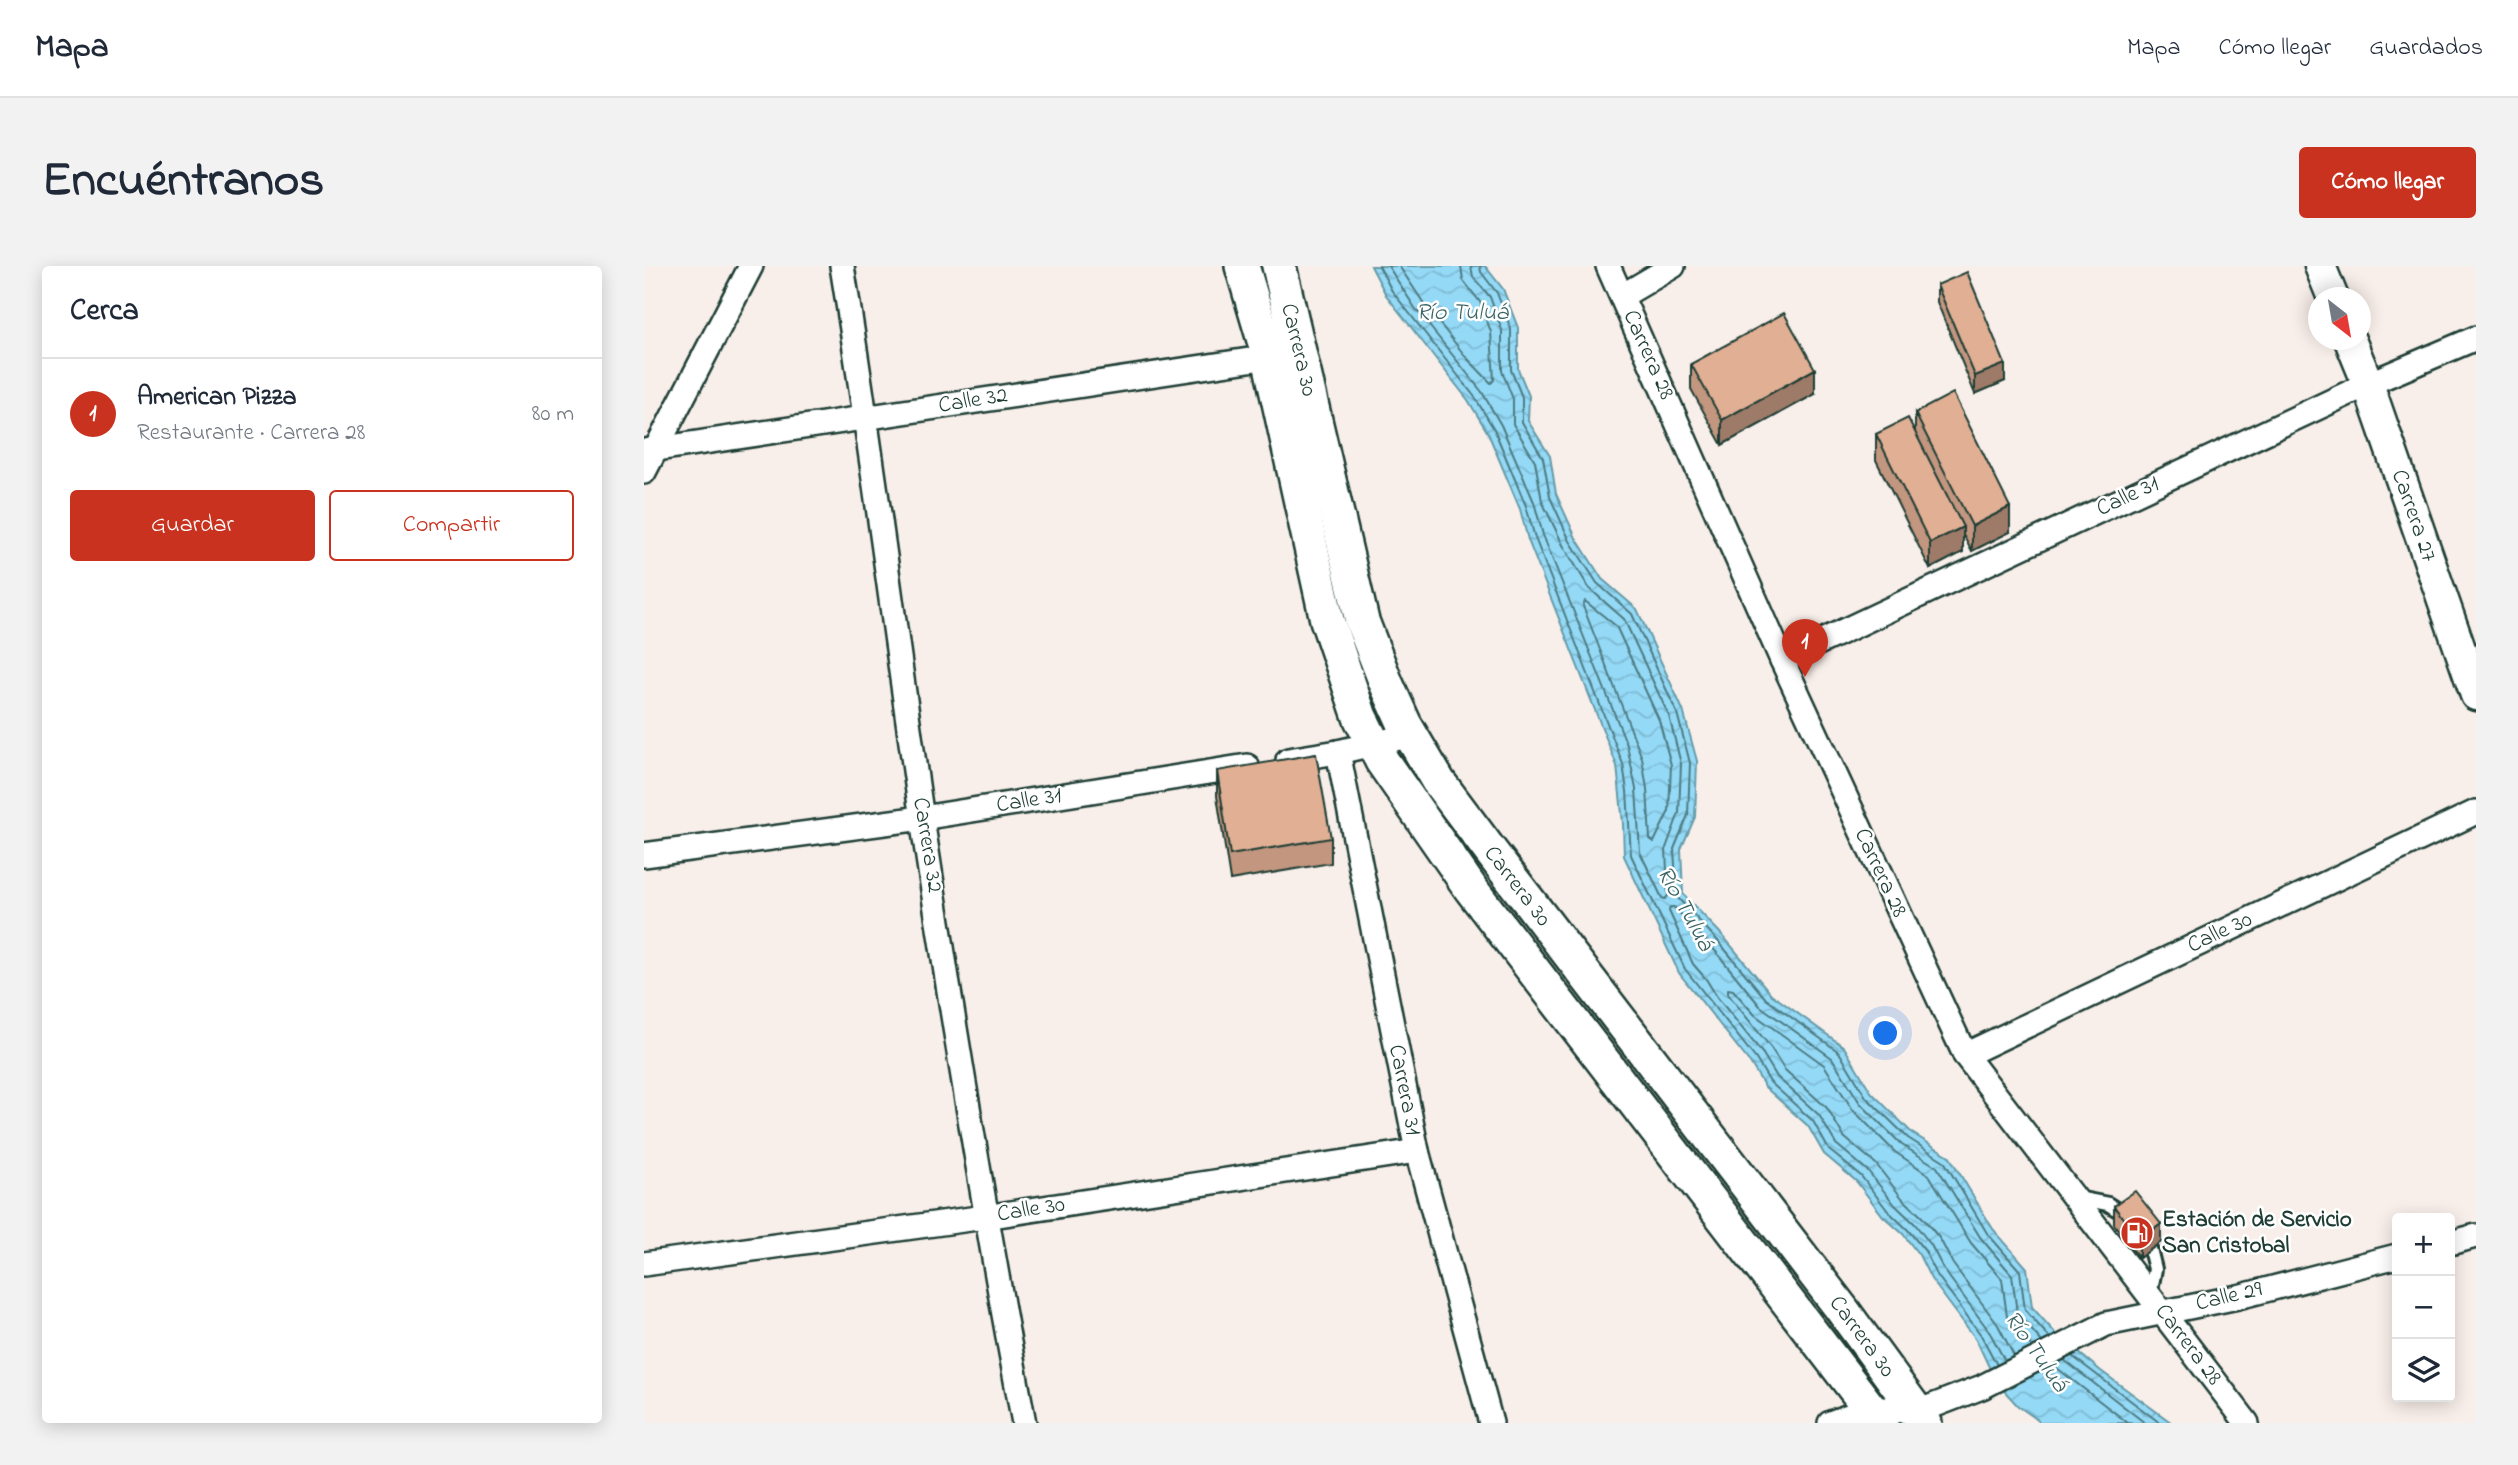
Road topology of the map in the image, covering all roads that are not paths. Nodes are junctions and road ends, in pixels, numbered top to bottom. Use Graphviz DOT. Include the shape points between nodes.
graph roads {
  1 [pos="751,266"];
  2 [pos="842,266"];
  3 [pos="1242,266"];
  4 [pos="1279,266"];
  5 [pos="1608,266"];
  6 [pos="1673,266"];
  7 [pos="2320,266"];
  8 [pos="2329,287"];
  9 [pos="1622,296"];
  10 [pos="2476,338"];
  11 [pos="2354,350"];
  12 [pos="1269,357"];
  13 [pos="1302,359"];
  14 [pos="2368,384"];
  15 [pos="867,418"];
  16 [pos="651,450"];
  17 [pos="644,472"];
  18 [pos="1782,660"];
  19 [pos="2476,695"];
  20 [pos="1412,735"];
  21 [pos="1373,744"];
  22 [pos="1338,752"];
  23 [pos="2476,812"];
  24 [pos="922,818"];
  25 [pos="644,855"];
  26 [pos="1965,1055"];
  27 [pos="1416,1151"];
  28 [pos="2075,1198"];
  29 [pos="2125,1215"];
  30 [pos="985,1217"];
  31 [pos="2476,1237"];
  32 [pos="2455,1242"];
  33 [pos="2150,1250"];
  34 [pos="2392,1257"];
  35 [pos="644,1264"];
  36 [pos="2157,1303"];
  37 [pos="1876,1416"];
  38 [pos="1921,1418"];
  39 [pos="1024,1423"];
  40 [pos="1491,1423"];
  41 [pos="1830,1423"];
  42 [pos="2247,1423"];
  1 -- 16 [label="street"];
  2 -- 15 [label="street, Carrera 32"];
  3 -- 12 [label="main road, Carrera 30"];
  4 -- 13 [label="main road, Carrera 30"];
  5 -- 9 [label="street, Carrera 28"];
  6 -- 9 [label="street"];
  7 -- 8 [label="street"];
  9 -- 18 [label="street, Carrera 28"];
  10 -- 14 [label="street, Calle 31"];
  11 -- 14 [label="street, Carrera 27"];
  12 -- 13 [label="street, Calle 32"];
  12 -- 15 [label="street, Calle 32"];
  12 -- 21 [label="main road, Carrera 30" via="1327,620"];
  13 -- 20 [label="main road, Carrera 30" via="1362,621"];
  14 -- 18 [label="street, Calle 31"];
  14 -- 19 [label="street, Carrera 27"];
  15 -- 16 [label="street, Calle 32"];
  15 -- 24 [label="street, Carrera 32"];
  16 -- 17 [label="street"];
  18 -- 26 [label="street, Carrera 28"];
  20 -- 21 [label="street, Calle 31"];
  20 -- 38 [label="main road, Carrera 30" via="1438,781"];
  21 -- 22 [label="street, Calle 31"];
  21 -- 37 [label="main road, Carrera 30" via="1471,890"];
  22 -- 24 [label="street, Calle 31"];
  22 -- 27 [label="street, Carrera 31"];
  23 -- 26 [label="street, Calle 30"];
  24 -- 25 [label="street, Calle 31"];
  24 -- 30 [label="street, Carrera 32"];
  26 -- 28 [label="street, Carrera 28"];
  27 -- 30 [label="street, Calle 30"];
  27 -- 40 [label="street, Carrera 31"];
  28 -- 29 [label="lane" via="2108,1204"];
  28 -- 36 [label="street, Carrera 28"];
  30 -- 35 [label="street, Calle 30"];
  30 -- 39 [label="street, Carrera 32"];
  31 -- 32 [label="street"];
  33 -- 36 [label="lane"];
  34 -- 36 [label="street, Calle 29" via="2238,1297"];
  36 -- 38 [label="street, Calle 29"];
  36 -- 42 [label="street, Carrera 28"];
  37 -- 38 [label="street, Calle 29"];
  37 -- 41 [label="street, Calle 29"];
}
